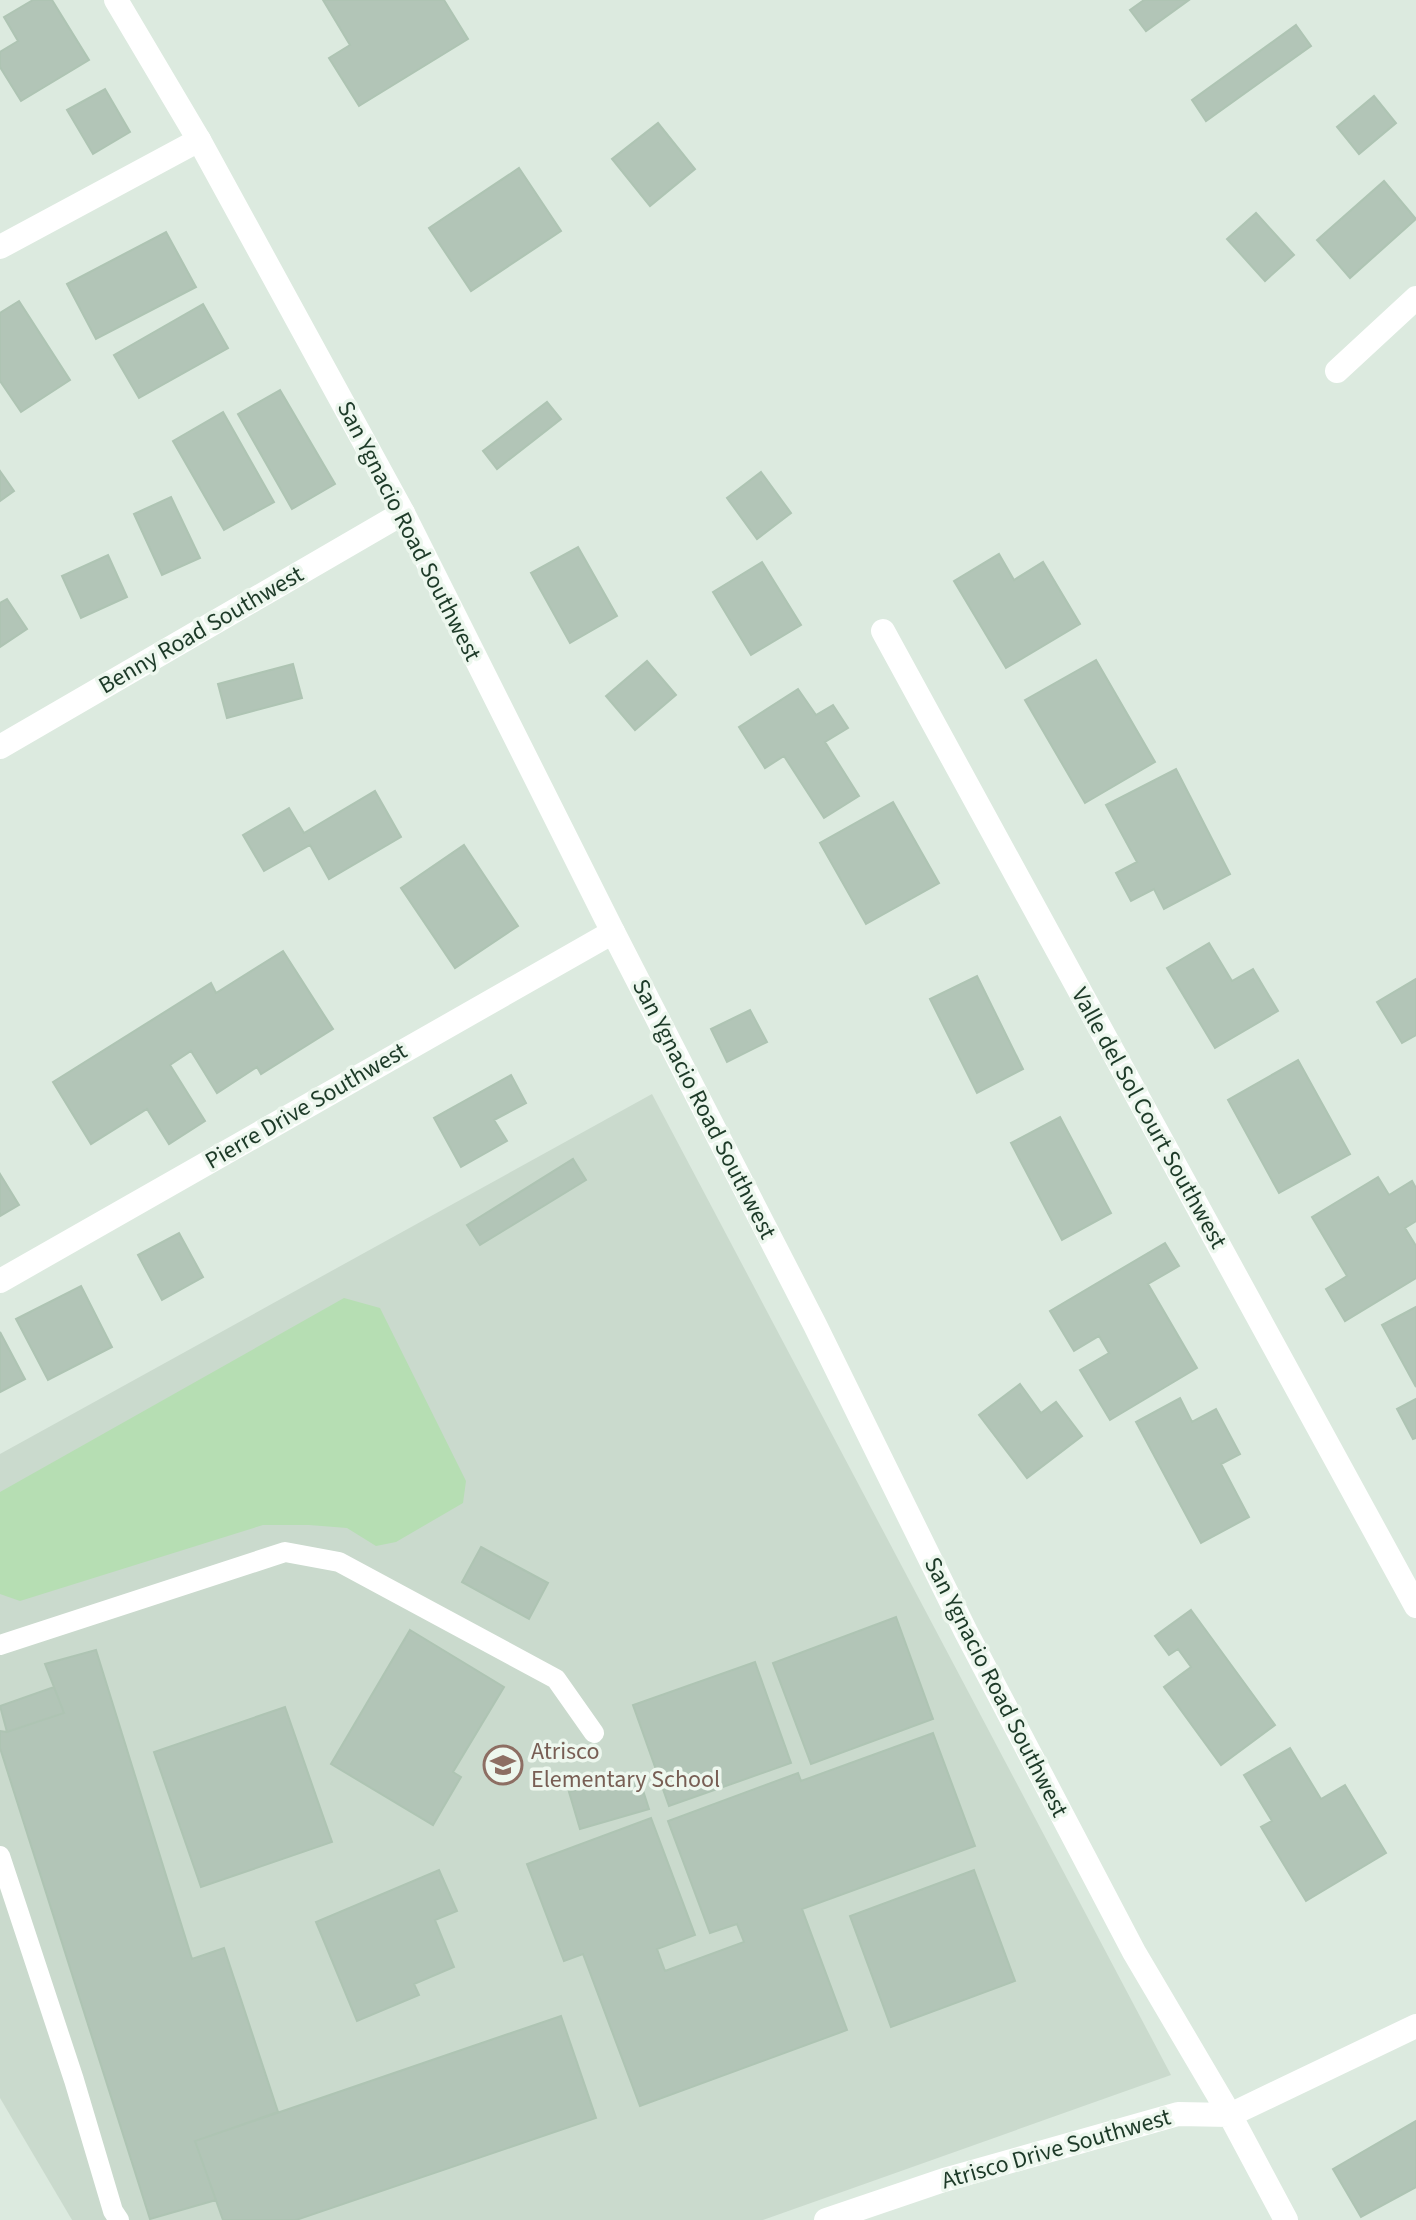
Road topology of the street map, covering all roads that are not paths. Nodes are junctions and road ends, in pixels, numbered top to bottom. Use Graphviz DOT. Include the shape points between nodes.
graph roads {
  1 [pos="116,0"];
  2 [pos="199,140"];
  3 [pos="0,247"];
  4 [pos="1416,298"];
  5 [pos="1337,371"];
  6 [pos="403,513"];
  7 [pos="883,631"];
  8 [pos="0,747"];
  9 [pos="613,932"];
  10 [pos="0,1281"];
  11 [pos="1416,1606"];
  12 [pos="0,1645"];
  13 [pos="594,1733"];
  14 [pos="0,1856"];
  15 [pos="1416,2026"];
  16 [pos="1230,2115"];
  17 [pos="119,2220"];
  18 [pos="826,2220"];
  19 [pos="1286,2220"];
  1 -- 2 [label="street, San Ygnacio Road Southwest"];
  2 -- 3 [label="street"];
  2 -- 6 [label="street, San Ygnacio Road Southwest"];
  4 -- 5 [label="street"];
  6 -- 8 [label="street, Benny Road Southwest"];
  6 -- 9 [label="street, San Ygnacio Road Southwest"];
  7 -- 11 [label="street, Valle del Sol Court Southwest"];
  9 -- 10 [label="street, Pierre Drive Southwest"];
  9 -- 16 [label="street, San Ygnacio Road Southwest" via="966,1632 1134,1952"];
  12 -- 13 [label="lane" via="285,1552 339,1562 556,1679"];
  14 -- 17 [label="lane"];
  15 -- 16 [label="street, Atrisco Drive Southwest"];
  16 -- 18 [label="street, Atrisco Drive Southwest" via="1178,2114 944,2180"];
  16 -- 19 [label="street, San Ygnacio Road Southwest"];
}
